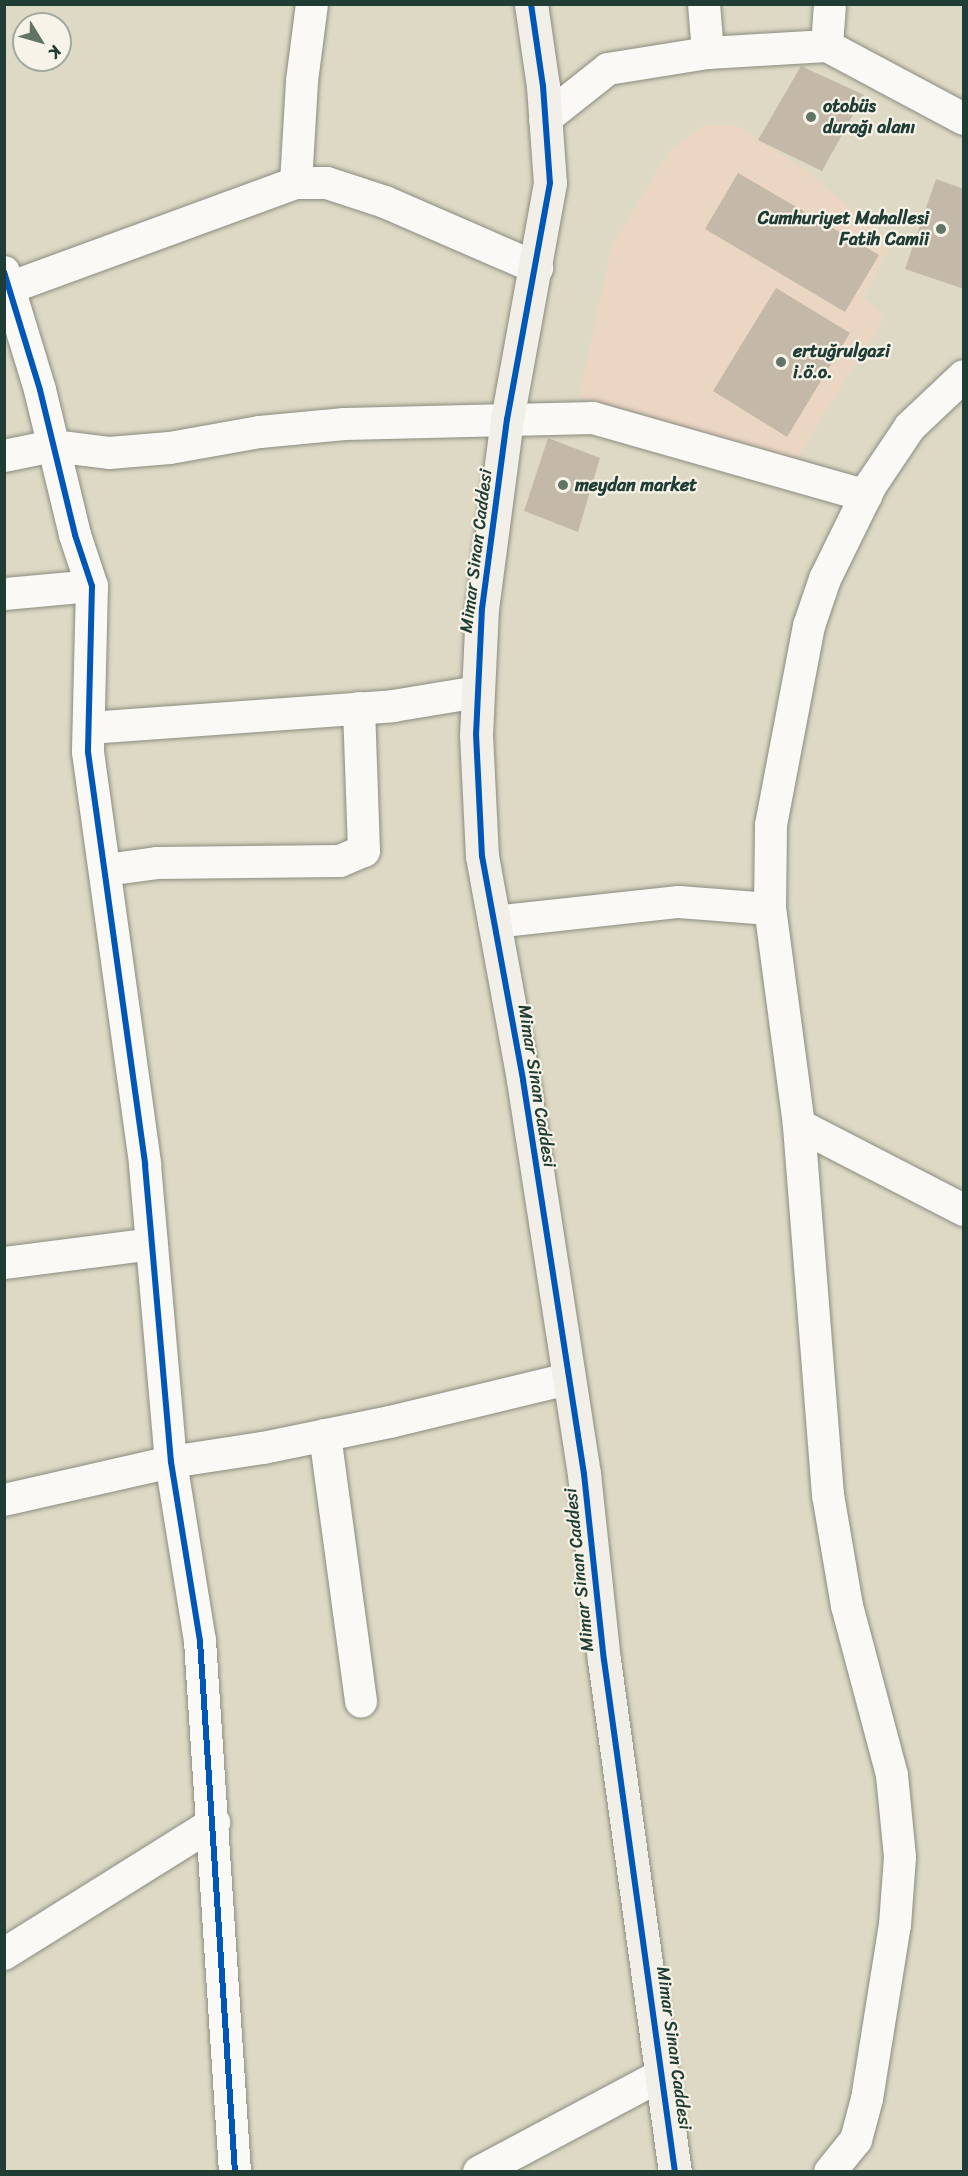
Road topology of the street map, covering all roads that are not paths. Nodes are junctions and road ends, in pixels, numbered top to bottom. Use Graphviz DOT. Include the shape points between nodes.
graph roads {
  1 [pos="312,4"];
  2 [pos="704,4"];
  3 [pos="830,4"];
  4 [pos="530,5"];
  5 [pos="827,46"];
  6 [pos="708,53"];
  7 [pos="546,119"];
  8 [pos="963,119"];
  9 [pos="296,183"];
  10 [pos="537,268"];
  11 [pos="7,280"];
  12 [pos="963,376"];
  13 [pos="507,419"];
  14 [pos="53,446"];
  15 [pos="4,456"];
  16 [pos="866,496"];
  17 [pos="92,586"];
  18 [pos="4,594"];
  19 [pos="478,692"];
  20 [pos="359,708"];
  21 [pos="89,728"];
  22 [pos="106,870"];
  23 [pos="770,909"];
  24 [pos="494,922"];
  25 [pos="799,1125"];
  26 [pos="963,1210"];
  27 [pos="152,1244"];
  28 [pos="4,1263"];
  29 [pos="568,1379"];
  30 [pos="326,1435"];
  31 [pos="171,1462"];
  32 [pos="4,1500"];
  33 [pos="361,1702"];
  34 [pos="214,1823"];
  35 [pos="4,1954"];
  36 [pos="663,2074"];
  37 [pos="235,2172"];
  38 [pos="479,2172"];
  39 [pos="675,2172"];
  40 [pos="830,2172"];
  1 -- 9 [label="street" via="302,81"];
  2 -- 6 [label="street"];
  3 -- 5 [label="street"];
  4 -- 7 [label="street, Mimar Sinan Caddesi"];
  5 -- 6 [label="street"];
  5 -- 8 [label="street"];
  6 -- 7 [label="street" via="608,69"];
  7 -- 10 [label="street, Mimar Sinan Caddesi" via="550,183"];
  9 -- 10 [label="street" via="327,183 385,202"];
  9 -- 11 [label="street"];
  10 -- 13 [label="street, Mimar Sinan Caddesi"];
  11 -- 14 [label="street"];
  12 -- 16 [label="street" via="910,427"];
  13 -- 14 [label="street" via="334,425 109,453"];
  13 -- 16 [label="street" via="593,418"];
  13 -- 19 [label="street, Mimar Sinan Caddesi" via="482,608"];
  14 -- 15 [label="street"];
  14 -- 17 [label="street"];
  16 -- 23 [label="street" via="825,579 809,626 771,825"];
  17 -- 18 [label="street"];
  17 -- 21 [label="street"];
  19 -- 20 [label="street"];
  19 -- 24 [label="street, Mimar Sinan Caddesi" via="482,856"];
  20 -- 21 [label="street"];
  20 -- 22 [label="street" via="364,851 340,861 157,864"];
  21 -- 22 [label="street" via="88,752"];
  22 -- 27 [label="street"];
  23 -- 24 [label="street" via="679,902"];
  23 -- 25 [label="street"];
  24 -- 29 [label="street, Mimar Sinan Caddesi" via="523,1080"];
  25 -- 26 [label="street"];
  25 -- 40 [label="street" via="828,1495 847,1606 892,1774 900,1857 895,1925 867,2099 856,2140"];
  27 -- 28 [label="street"];
  27 -- 31 [label="street"];
  29 -- 30 [label="street"];
  29 -- 36 [label="street, Mimar Sinan Caddesi"];
  30 -- 31 [label="street"];
  30 -- 33 [label="street"];
  31 -- 32 [label="street"];
  31 -- 34 [label="street" via="200,1641"];
  34 -- 35 [label="street"];
  34 -- 37 [label="street"];
  36 -- 38 [label="street"];
  36 -- 39 [label="street, Mimar Sinan Caddesi"];
}
